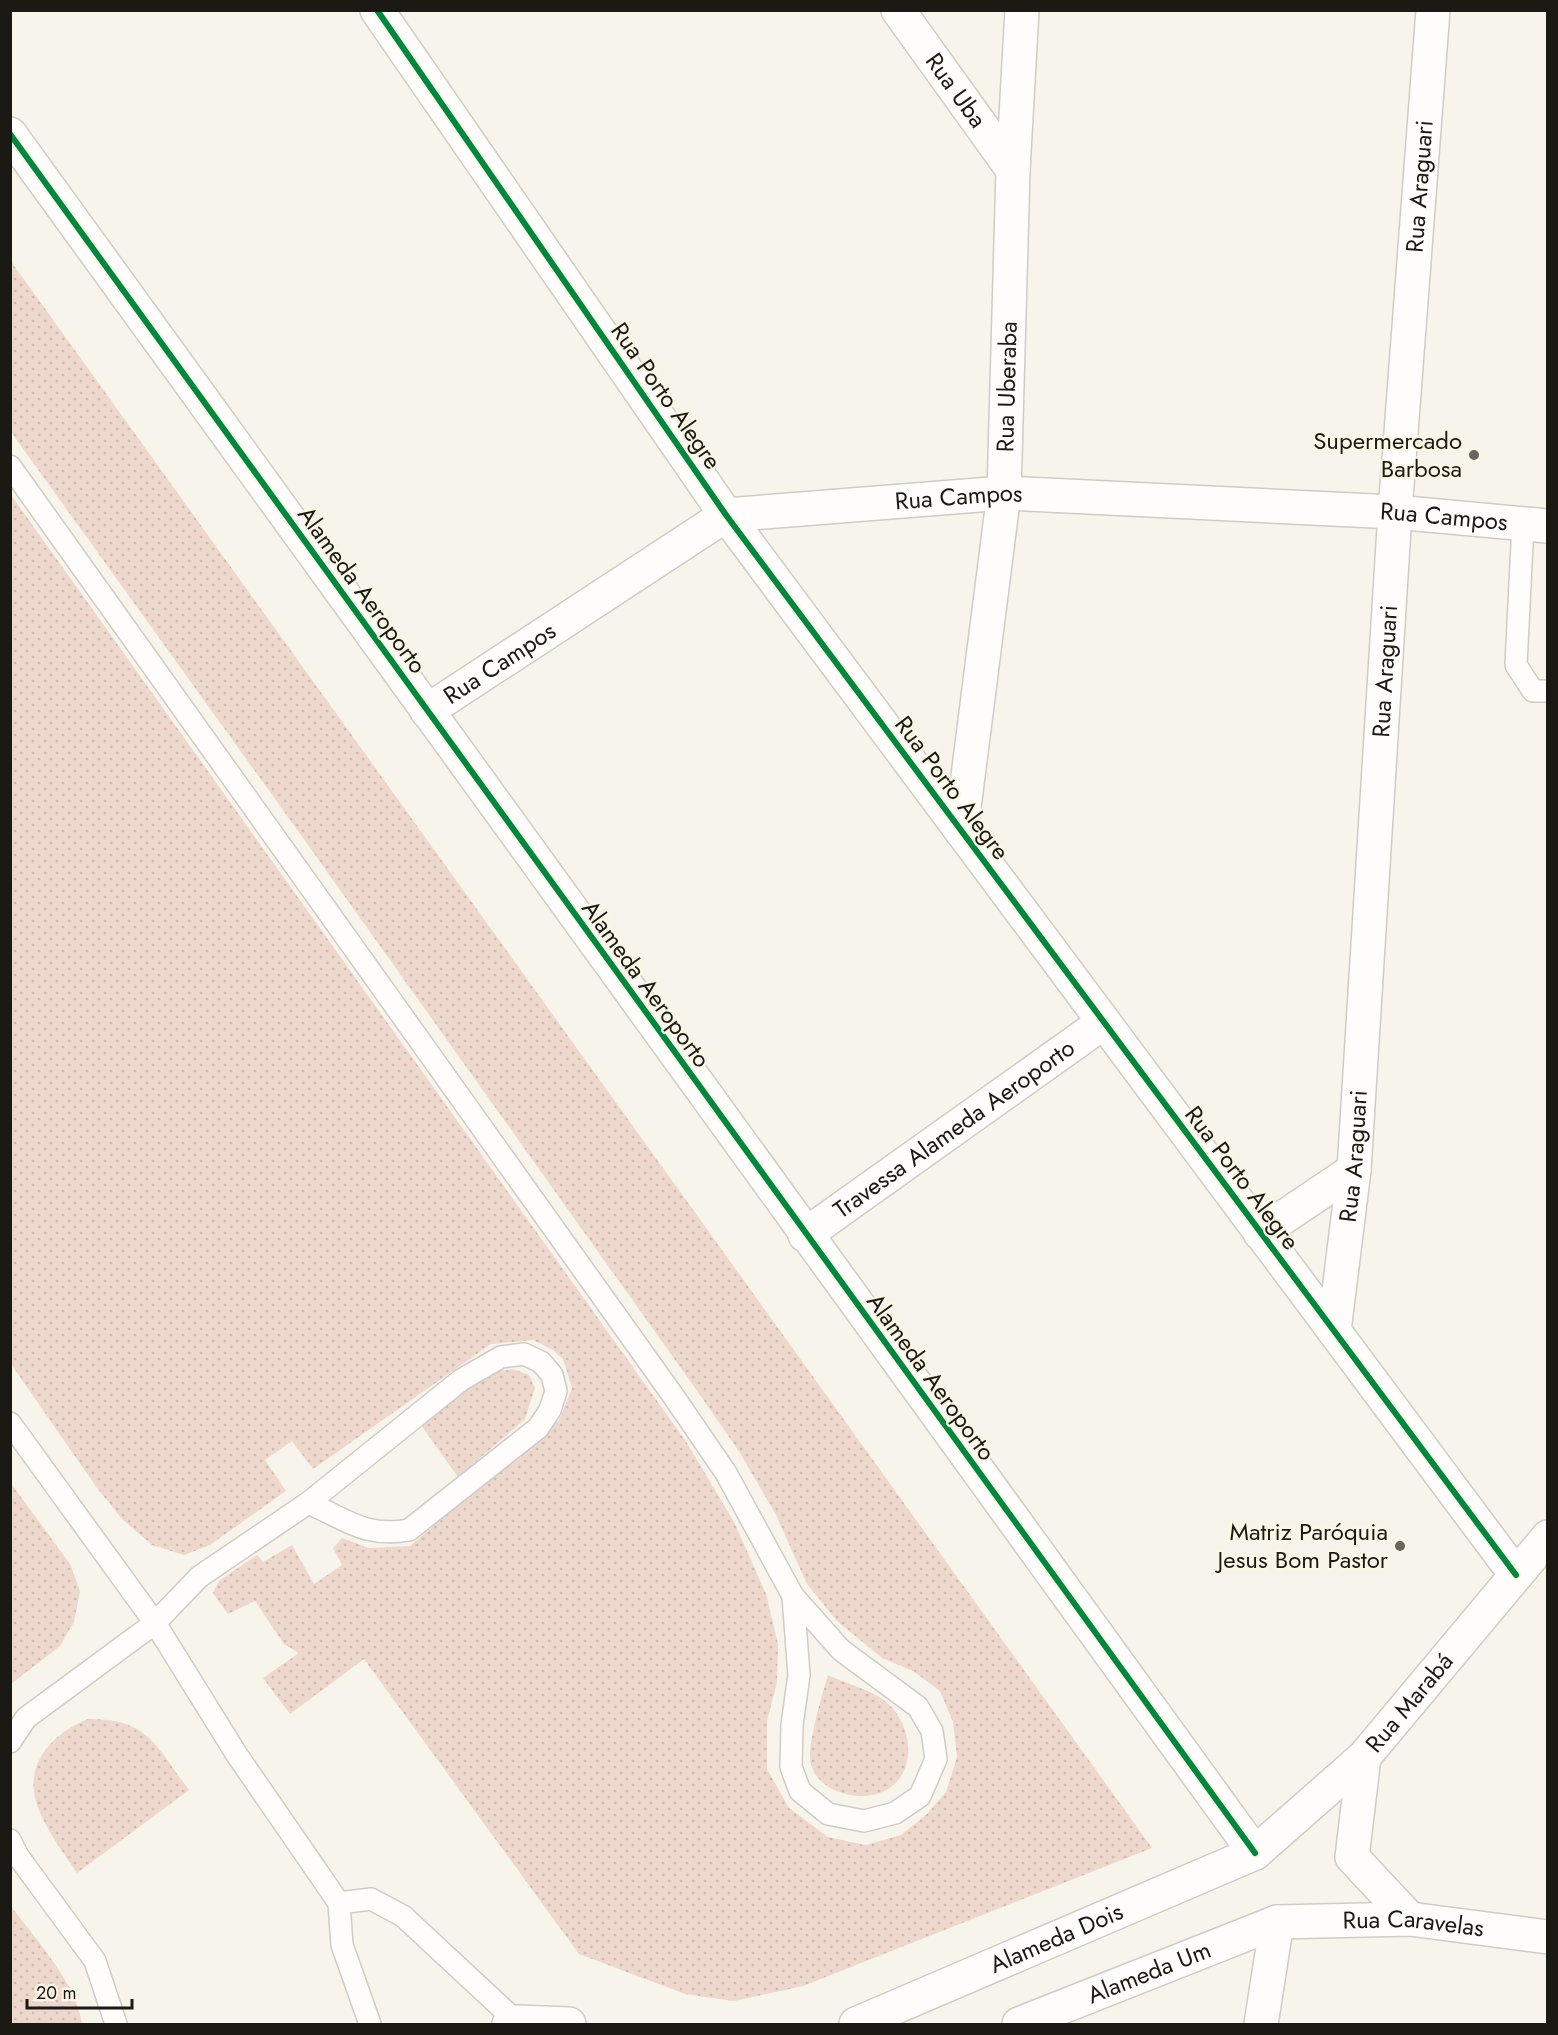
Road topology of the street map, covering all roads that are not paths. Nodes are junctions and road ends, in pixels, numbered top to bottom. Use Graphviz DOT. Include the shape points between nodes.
graph roads {
  1 [pos="377,10"];
  2 [pos="898,10"];
  3 [pos="1022,10"];
  4 [pos="1433,10"];
  5 [pos="10,134"];
  6 [pos="1013,170"];
  7 [pos="10,466"];
  8 [pos="1004,493"];
  9 [pos="1395,512"];
  10 [pos="726,515"];
  11 [pos="1536,525"];
  12 [pos="1548,691"];
  13 [pos="427,711"];
  14 [pos="962,831"];
  15 [pos="1104,1022"];
  16 [pos="1354,1170"];
  17 [pos="1260,1233"];
  18 [pos="805,1235"];
  19 [pos="1334,1331"];
  20 [pos="10,1423"];
  21 [pos="308,1503"];
  22 [pos="1548,1537"];
  23 [pos="1516,1575"];
  24 [pos="793,1596"];
  25 [pos="155,1623"];
  26 [pos="10,1742"];
  27 [pos="1364,1757"];
  28 [pos="10,1840"];
  29 [pos="1255,1853"];
  30 [pos="339,1903"];
  31 [pos="1410,1919"];
  32 [pos="1277,1922"];
  33 [pos="1548,1937"];
  34 [pos="513,2023"];
  35 [pos="116,2025"];
  36 [pos="370,2025"];
  37 [pos="568,2025"];
  38 [pos="856,2025"];
  39 [pos="1019,2025"];
  40 [pos="1260,2025"];
  1 -- 10 [label="street, Rua Porto Alegre"];
  2 -- 6 [label="street, Rua Uba"];
  3 -- 6 [label="street, Rua Uberaba"];
  4 -- 9 [label="street, Rua Araguari"];
  5 -- 13 [label="street, Alameda Aeroporto"];
  6 -- 8 [label="street, Rua Uberaba"];
  7 -- 24 [label="lane" via="675,1397 726,1473"];
  8 -- 9 [label="street, Rua Campos"];
  8 -- 10 [label="street, Rua Campos"];
  8 -- 14 [label="street, Rua Uberaba"];
  9 -- 11 [label="street, Rua Campos"];
  9 -- 16 [label="street, Rua Araguari"];
  10 -- 13 [label="street, Rua Campos"];
  10 -- 14 [label="street, Rua Porto Alegre"];
  11 -- 12 [label="lane" via="1516,665 1533,691"];
  13 -- 18 [label="street, Alameda Aeroporto"];
  14 -- 15 [label="street, Rua Porto Alegre"];
  15 -- 17 [label="street, Rua Porto Alegre"];
  15 -- 18 [label="street, Travessa Alameda Aeroporto"];
  16 -- 17 [label="street"];
  16 -- 19 [label="street, Rua Araguari"];
  17 -- 19 [label="street, Rua Porto Alegre"];
  18 -- 29 [label="street, Alameda Aeroporto"];
  19 -- 23 [label="street, Rua Porto Alegre"];
  20 -- 25 [label="lane"];
  21 -- 21 [label="lane" via="371,1532 409,1530 538,1428 556,1391 552,1375 541,1362 524,1354 501,1357 461,1380"];
  21 -- 25 [label="lane" via="199,1577"];
  22 -- 23 [label="street, Rua Marabá"];
  23 -- 27 [label="street, Rua Marabá"];
  24 -- 24 [label="lane" via="799,1675 791,1767 800,1791 828,1814 864,1821 895,1812 920,1796 936,1759 932,1731 918,1707 841,1650"];
  25 -- 26 [label="lane" via="26,1718"];
  25 -- 30 [label="lane" via="237,1755"];
  27 -- 29 [label="street, Rua Marabá"];
  27 -- 31 [label="street" via="1352,1857"];
  28 -- 35 [label="lane" via="94,1962"];
  29 -- 38 [label="street, Alameda Dois"];
  30 -- 34 [label="lane" via="371,1899 403,1916"];
  30 -- 36 [label="lane" via="342,1945"];
  31 -- 32 [label="street, Rua Caravelas"];
  31 -- 33 [label="street, Rua Caravelas"];
  32 -- 39 [label="street, Alameda Um"];
  32 -- 40 [label="street"];
  34 -- 37 [label="street"];
}
